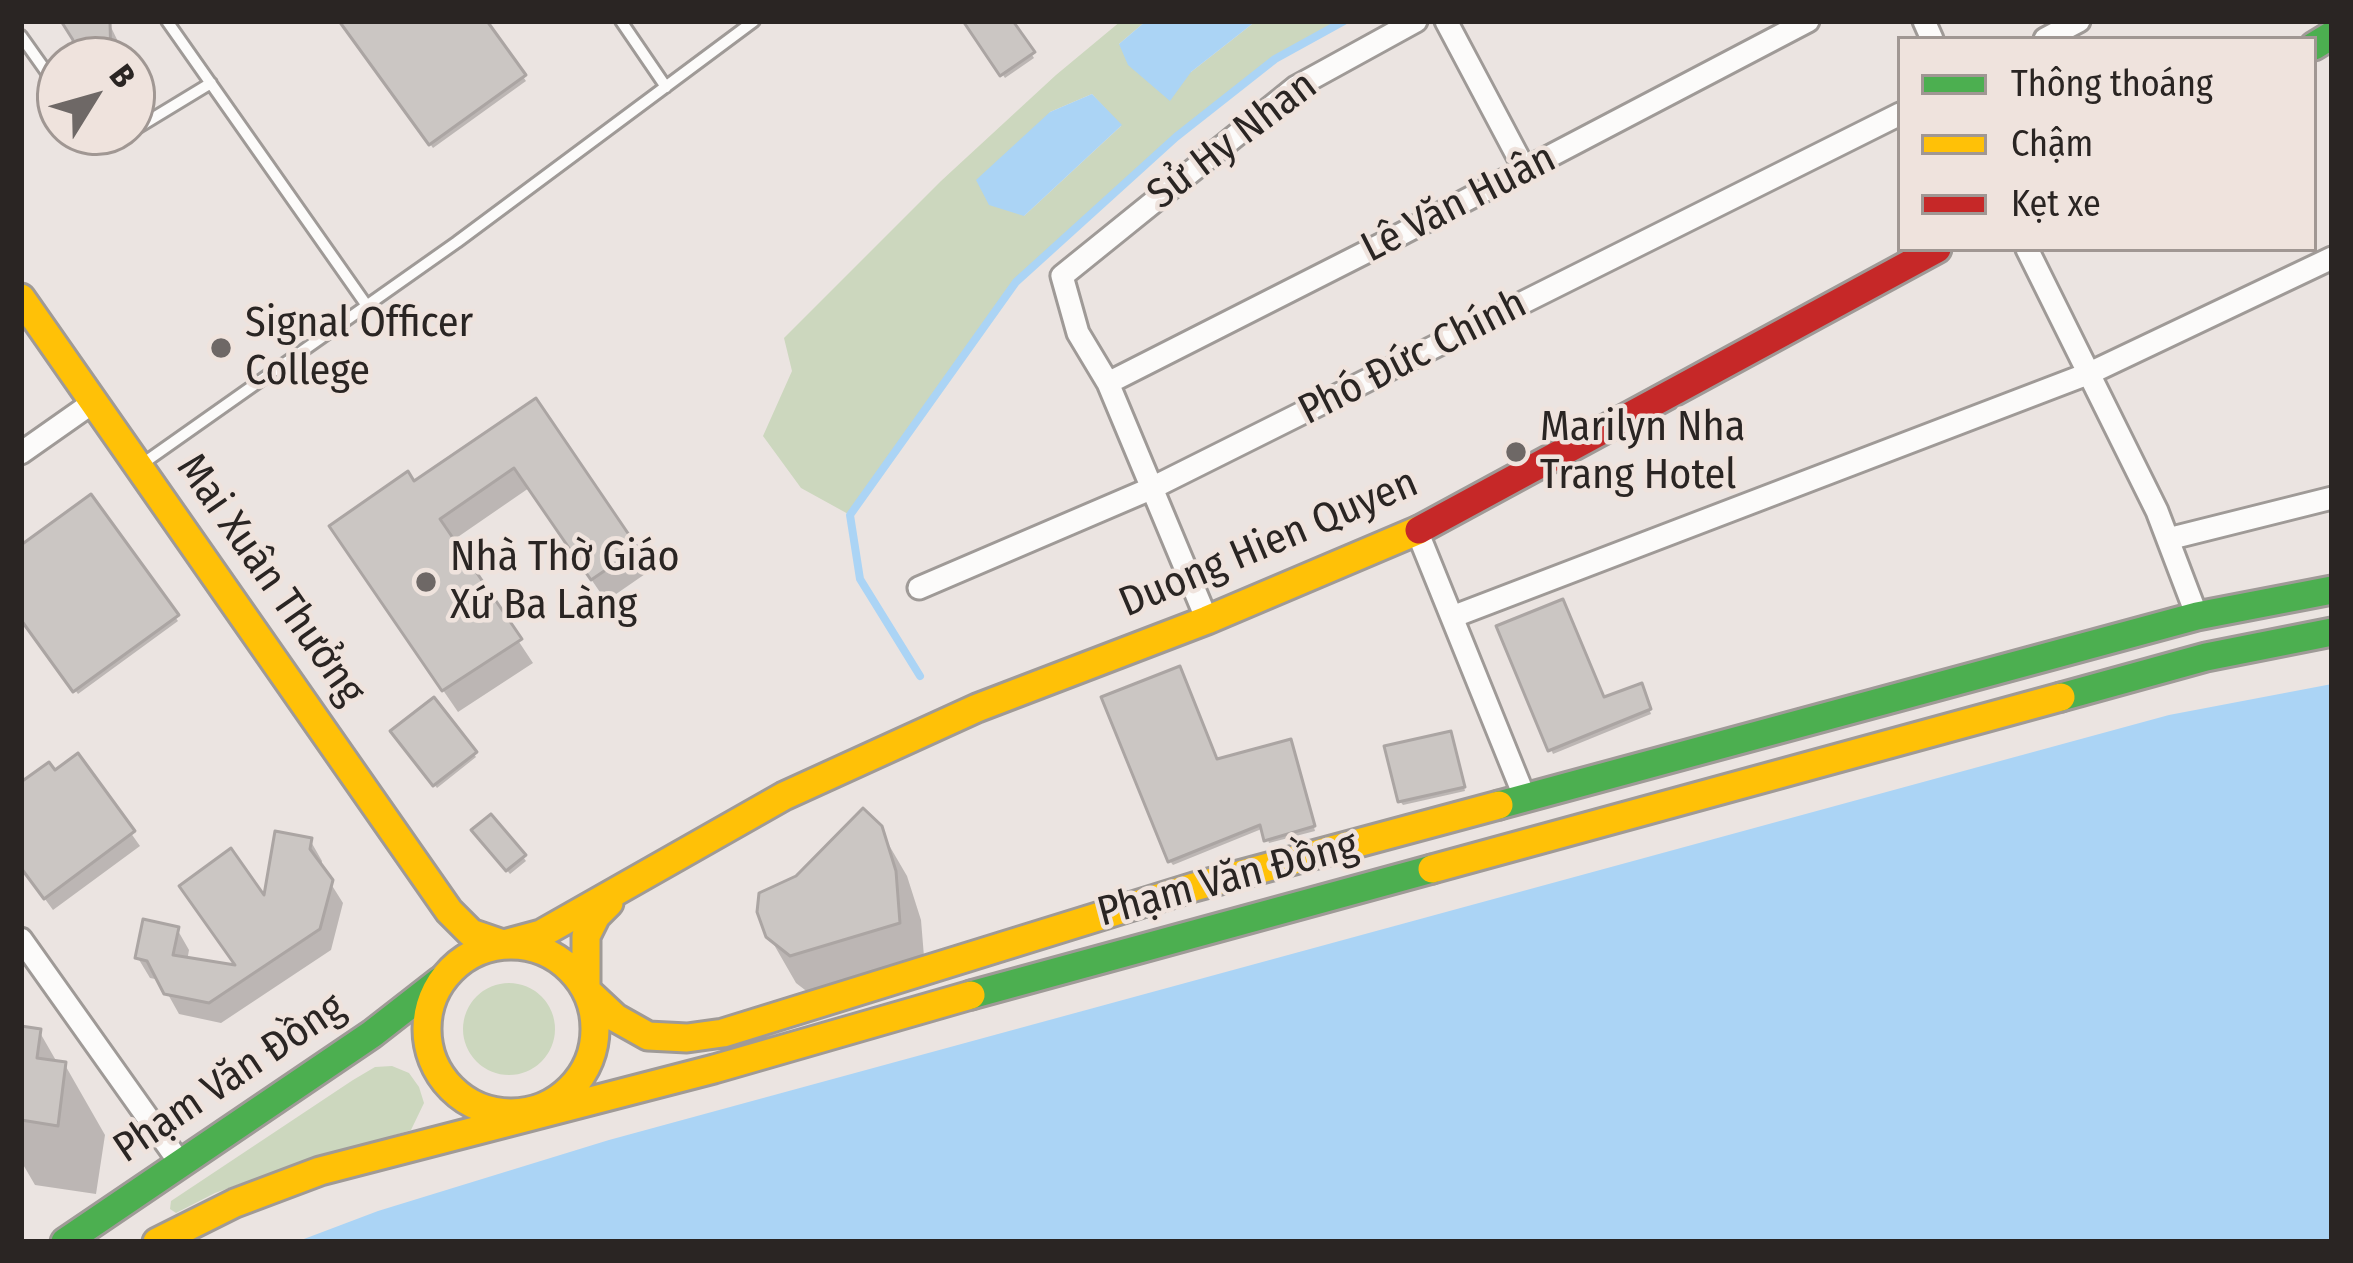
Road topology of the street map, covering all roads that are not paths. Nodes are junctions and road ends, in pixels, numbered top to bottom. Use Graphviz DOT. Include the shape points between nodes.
graph roads {
  1 [pos="167,21"];
  2 [pos="621,21"];
  3 [pos="754,21"];
  4 [pos="1415,21"];
  5 [pos="1446,21"];
  6 [pos="1808,21"];
  7 [pos="2080,21"];
  8 [pos="2051,36"];
  9 [pos="211,83"];
  10 [pos="666,87"];
  11 [pos="156,116"];
  12 [pos="1897,116"];
  13 [pos="1525,170"];
  14 [pos="1931,252"];
  15 [pos="2029,252"];
  16 [pos="2332,258"];
  17 [pos="21,298"];
  18 [pos="365,303"];
  19 [pos="2090,373"];
  20 [pos="1108,383"];
  21 [pos="95,401"];
  22 [pos="21,453"];
  23 [pos="140,466"];
  24 [pos="1150,489"];
  25 [pos="2332,498"];
  26 [pos="1417,531"];
  27 [pos="2168,539"];
  28 [pos="919,588"];
  29 [pos="2332,590"];
  30 [pos="1452,616"];
  31 [pos="2197,616"];
  32 [pos="1207,620"];
  33 [pos="2332,632"];
  34 [pos="2206,656"];
  35 [pos="1525,798"];
  36 [pos="622,890"];
  37 [pos="449,910"];
  38 [pos="21,940"];
  39 [pos="504,944"];
  40 [pos="440,982"];
  41 [pos="586,990"];
  42 [pos="533,1111"];
  43 [pos="180,1163"];
  44 [pos="64,1242"];
  45 [pos="157,1242"];
  1 -- 9 [label="lane"];
  2 -- 10 [label="lane"];
  3 -- 10 [label="lane"];
  4 -- 20 [label="street, Sử Hy Nhan" via="1296,87 1062,276 1078,333"];
  5 -- 13 [label="street"];
  6 -- 13 [label="street, Lê Văn Huân"];
  7 -- 8 [label="street"];
  9 -- 11 [label="lane"];
  9 -- 18 [label="lane"];
  10 -- 18 [label="lane"];
  12 -- 24 [label="street, Phó Đức Chính"];
  13 -- 20 [label="street, Lê Văn Huân"];
  14 -- 26 [label="main road, Duong Hien Quyen"];
  15 -- 19 [label="street"];
  16 -- 19 [label="street"];
  17 -- 21 [label="main road, Mai Xuân Thưởng"];
  18 -- 23 [label="lane"];
  19 -- 27 [label="street"];
  19 -- 30 [label="street"];
  20 -- 24 [label="street"];
  21 -- 22 [label="street"];
  21 -- 23 [label="main road, Mai Xuân Thưởng"];
  23 -- 37 [label="main road, Mai Xuân Thưởng"];
  24 -- 28 [label="street, Phó Đức Chính"];
  24 -- 32 [label="street"];
  25 -- 27 [label="street"];
  26 -- 30 [label="street"];
  26 -- 32 [label="main road, Duong Hien Quyen"];
  27 -- 31 [label="street"];
  29 -- 31 [label="main road, Phạm Văn Đồng"];
  30 -- 35 [label="street"];
  31 -- 34 [label="main road"];
  31 -- 35 [label="main road, Phạm Văn Đồng"];
  32 -- 36 [label="main road, Duong Hien Quyen" via="977,707 784,796"];
  33 -- 34 [label="main road, Phạm Văn Đồng"];
  34 -- 42 [label="main road, Phạm Văn Đồng" via="715,1069"];
  35 -- 41 [label="main road, Phạm Văn Đồng" via="1194,887 723,1033 648,1036"];
  36 -- 39 [label="main road, Duong Hien Quyen" via="541,934"];
  36 -- 41 [label="main road, Duong Hien Quyen" via="586,936"];
  37 -- 39 [label="main road, Mai Xuân Thưởng" via="471,933"];
  37 -- 40 [label="main road" via="452,955"];
  38 -- 43 [label="street"];
  39 -- 40 [label="main road" via="457,963"];
  39 -- 41 [label="main road" via="552,955"];
  40 -- 42 [label="main road" via="426,1030 442,1078 483,1109"];
  40 -- 43 [label="main road, Phạm Văn Đồng"];
  41 -- 42 [label="main road" via="595,1040 588,1064 575,1085"];
  42 -- 45 [label="main road, Phạm Văn Đồng" via="320,1171"];
  43 -- 44 [label="main road, Phạm Văn Đồng"];
}
